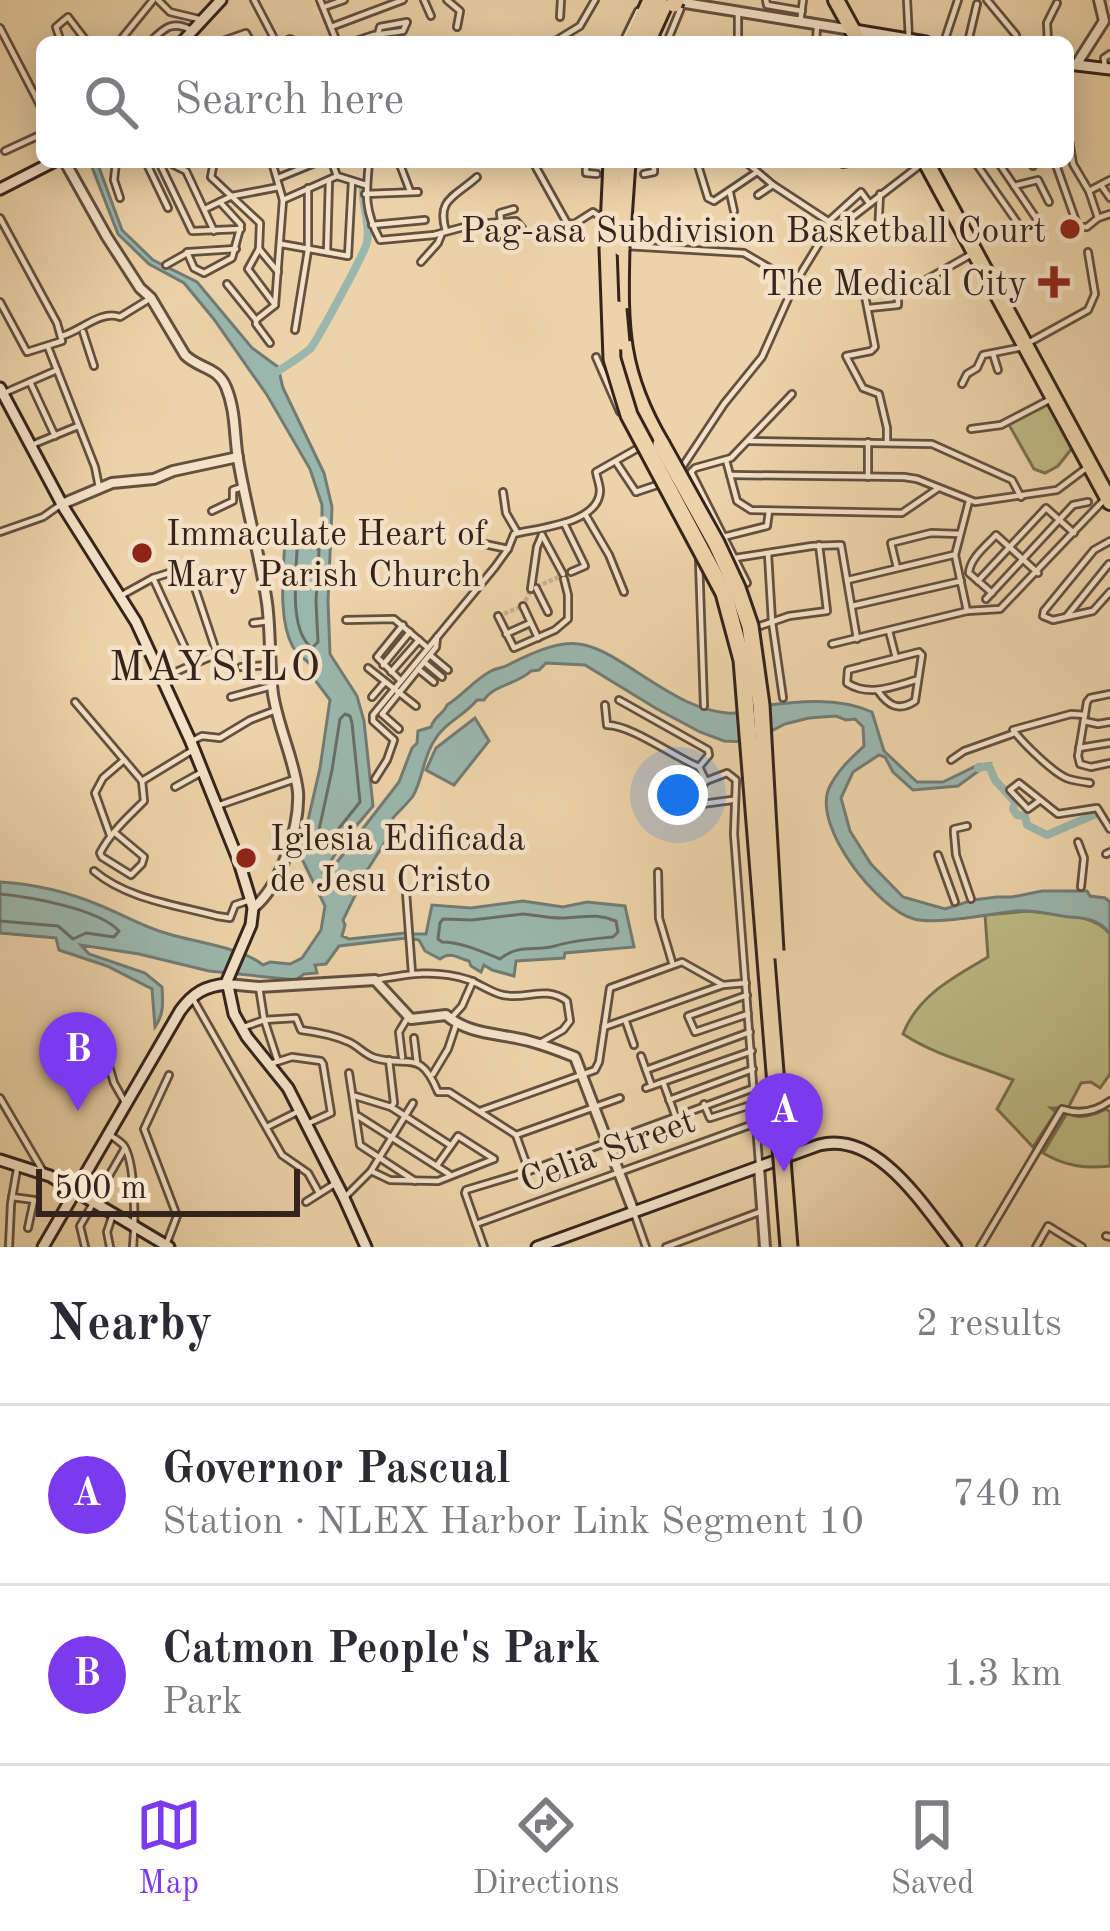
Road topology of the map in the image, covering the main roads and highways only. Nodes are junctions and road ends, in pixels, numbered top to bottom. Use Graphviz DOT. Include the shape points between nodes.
graph roads {
  1 [pos="221,0"];
  2 [pos="838,0"];
  3 [pos="665,1"];
  4 [pos="188,36"];
  5 [pos="639,36"];
  6 [pos="662,36"];
  7 [pos="858,36"];
  8 [pos="1074,65"];
  9 [pos="1107,69"];
  10 [pos="41,168"];
  11 [pos="612,168"];
  12 [pos="928,168"];
  13 [pos="0,189"];
  14 [pos="1,391"];
  15 [pos="1108,495"];
  16 [pos="228,980"];
  17 [pos="0,1160"];
  18 [pos="75,1190"];
  19 [pos="163,1245"];
  20 [pos="43,1247"];
  21 [pos="366,1247"];
  22 [pos="537,1247"];
  23 [pos="792,1247"];
  24 [pos="956,1247"];
  1 -- 4 [label="main road"];
  2 -- 7 [label="highway"];
  3 -- 5 [label="highway"];
  3 -- 6 [label="highway"];
  8 -- 9 [label="main road"];
  10 -- 13 [label="main road"];
  11 -- 23 [label="highway, bridge" via="615,342 629,415 715,573 736,632"];
  12 -- 15 [label="highway"];
  14 -- 16 [label="main road" via="121,596 217,806 252,904"];
  16 -- 18 [label="main road" via="180,1011"];
  16 -- 21 [label="main road" via="241,1028 274,1061"];
  17 -- 18 [label="main road"];
  18 -- 19 [label="main road"];
  18 -- 20 [label="main road"];
  22 -- 24 [label="main road" via="842,1142 890,1168"];
}
